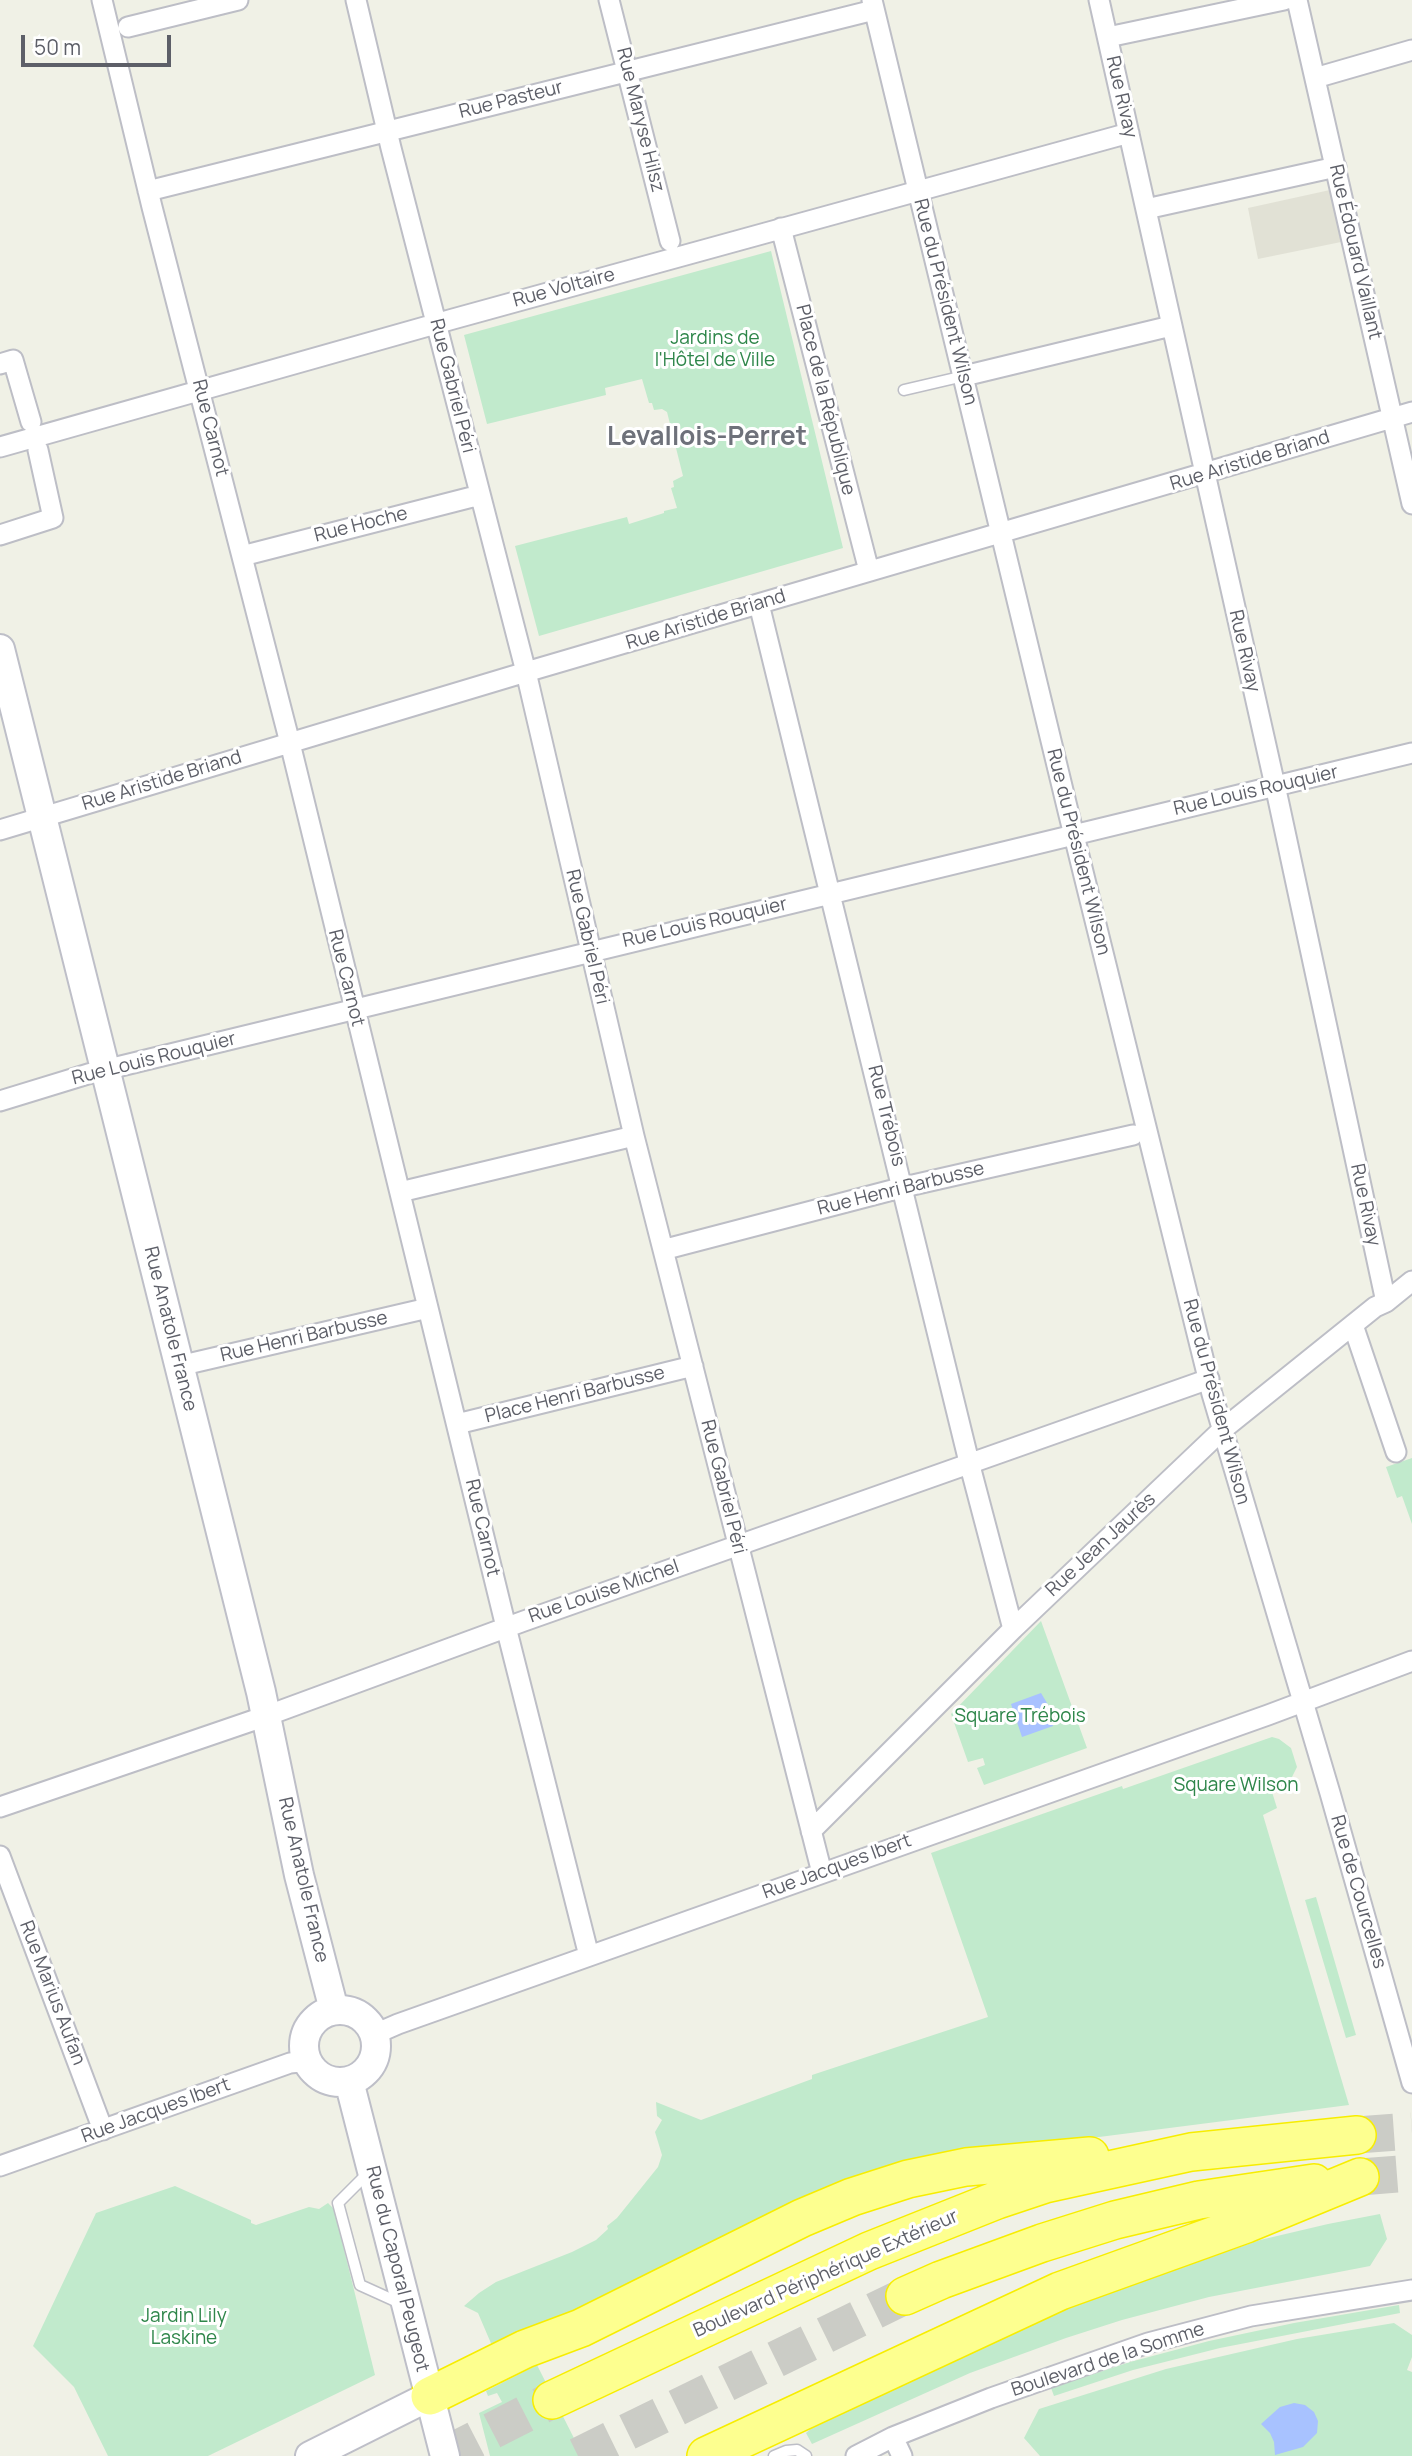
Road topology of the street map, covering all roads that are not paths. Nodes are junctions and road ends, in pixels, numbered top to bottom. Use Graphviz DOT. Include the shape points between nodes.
graph roads {
  1 [pos="102,0"];
  2 [pos="238,0"];
  3 [pos="356,0"];
  4 [pos="609,0"];
  5 [pos="1099,0"];
  6 [pos="1284,0"];
  7 [pos="1297,0"];
  8 [pos="873,5"];
  9 [pos="119,30"];
  10 [pos="1108,37"];
  11 [pos="1412,50"];
  12 [pos="628,71"];
  13 [pos="1315,78"];
  14 [pos="387,131"];
  15 [pos="1129,132"];
  16 [pos="1336,167"];
  17 [pos="917,190"];
  18 [pos="148,191"];
  19 [pos="1146,209"];
  20 [pos="781,228"];
  21 [pos="670,241"];
  22 [pos="437,324"];
  23 [pos="1171,326"];
  24 [pos="0,364"];
  25 [pos="964,376"];
  26 [pos="201,390"];
  27 [pos="904,390"];
  28 [pos="1412,412"];
  29 [pos="1392,418"];
  30 [pos="31,422"];
  31 [pos="0,447"];
  32 [pos="37,450"];
  33 [pos="1205,475"];
  34 [pos="480,495"];
  35 [pos="1412,504"];
  36 [pos="1002,534"];
  37 [pos="0,535"];
  38 [pos="242,556"];
  39 [pos="869,571"];
  40 [pos="759,604"];
  41 [pos="0,649"];
  42 [pos="526,672"];
  43 [pos="289,743"];
  44 [pos="1412,753"];
  45 [pos="1275,787"];
  46 [pos="44,816"];
  47 [pos="0,830"];
  48 [pos="1074,834"];
  49 [pos="830,894"];
  50 [pos="590,951"];
  51 [pos="353,1009"];
  52 [pos="106,1070"];
  53 [pos="0,1101"];
  54 [pos="1133,1135"];
  55 [pos="634,1136"];
  56 [pos="904,1187"];
  57 [pos="400,1192"];
  58 [pos="670,1248"];
  59 [pos="1412,1281"];
  60 [pos="1386,1302"];
  61 [pos="428,1307"];
  62 [pos="1353,1325"];
  63 [pos="179,1366"];
  64 [pos="693,1366"];
  65 [pos="1209,1379"];
  66 [pos="457,1424"];
  67 [pos="1222,1430"];
  68 [pos="1396,1452"];
  69 [pos="970,1462"];
  70 [pos="738,1546"];
  71 [pos="506,1627"];
  72 [pos="1013,1629"];
  73 [pos="1412,1661"];
  74 [pos="1304,1700"];
  75 [pos="266,1716"];
  76 [pos="0,1807"];
  77 [pos="811,1831"];
  78 [pos="0,1856"];
  79 [pos="822,1873"];
  80 [pos="589,1956"];
  81 [pos="334,2010"];
  82 [pos="376,2040"];
  83 [pos="311,2067"];
  84 [pos="349,2081"];
  85 [pos="1412,2083"];
  86 [pos="103,2130"];
  87 [pos="1357,2135"];
  88 [pos="1191,2152"];
  89 [pos="0,2166"];
  90 [pos="371,2169"];
  91 [pos="1412,2290"];
  92 [pos="905,2296"];
  93 [pos="406,2306"];
  94 [pos="430,2396"];
  95 [pos="552,2400"];
  96 [pos="893,2437"];
  97 [pos="310,2456"];
  98 [pos="445,2456"];
  99 [pos="706,2456"];
  100 [pos="774,2456"];
  101 [pos="806,2456"];
  102 [pos="856,2456"];
  103 [pos="902,2456"];
  1 -- 9 [label="street, Rue Carnot"];
  2 -- 9 [label="street"];
  3 -- 14 [label="street, Rue Gabriel Péri"];
  4 -- 12 [label="street, Rue Maryse Hilsz"];
  5 -- 10 [label="street, Rue Rivay"];
  6 -- 10 [label="street"];
  7 -- 13 [label="street, Rue Édouard Vaillant"];
  8 -- 12 [label="street, Rue Pasteur"];
  8 -- 17 [label="street, Rue du Président Wilson"];
  9 -- 18 [label="street, Rue Carnot"];
  10 -- 15 [label="street, Rue Rivay"];
  11 -- 13 [label="street"];
  12 -- 14 [label="street, Rue Pasteur"];
  12 -- 21 [label="street, Rue Maryse Hilsz"];
  13 -- 16 [label="street, Rue Édouard Vaillant"];
  14 -- 18 [label="street, Rue Pasteur"];
  14 -- 22 [label="street, Rue Gabriel Péri"];
  15 -- 17 [label="street, Rue Voltaire"];
  15 -- 19 [label="street, Rue Rivay"];
  16 -- 19 [label="street"];
  16 -- 29 [label="street, Rue Édouard Vaillant"];
  17 -- 20 [label="street, Rue Voltaire"];
  17 -- 25 [label="street, Rue du Président Wilson"];
  18 -- 26 [label="street, Rue Carnot"];
  19 -- 23 [label="street, Rue Rivay"];
  20 -- 22 [label="street, Rue Voltaire"];
  20 -- 39 [label="street, Place de la République"];
  22 -- 26 [label="street, Rue Voltaire"];
  22 -- 34 [label="street, Rue Gabriel Péri"];
  23 -- 25 [label="street"];
  23 -- 33 [label="street, Rue Rivay"];
  24 -- 30 [label="street" via="13,360"];
  25 -- 27 [label="lane"];
  25 -- 36 [label="street, Rue du Président Wilson"];
  26 -- 31 [label="street, Rue Voltaire"];
  26 -- 38 [label="street, Rue Carnot"];
  28 -- 29 [label="street, Rue Aristide Briand"];
  29 -- 33 [label="street, Rue Aristide Briand"];
  29 -- 35 [label="street, Rue Édouard Vaillant"];
  32 -- 37 [label="street" via="53,518"];
  33 -- 36 [label="street, Rue Aristide Briand"];
  33 -- 45 [label="street, Rue Rivay"];
  34 -- 38 [label="street, Rue Hoche"];
  34 -- 42 [label="street, Rue Gabriel Péri"];
  36 -- 39 [label="street, Rue Aristide Briand"];
  36 -- 48 [label="street, Rue du Président Wilson"];
  38 -- 43 [label="street, Rue Carnot"];
  39 -- 40 [label="street, Rue Aristide Briand"];
  40 -- 42 [label="street, Rue Aristide Briand"];
  40 -- 49 [label="street, Rue Trébois"];
  41 -- 46 [label="main road, Rue Anatole France"];
  42 -- 43 [label="street, Rue Aristide Briand"];
  42 -- 50 [label="street, Rue Gabriel Péri"];
  43 -- 46 [label="street, Rue Aristide Briand"];
  43 -- 51 [label="street, Rue Carnot"];
  44 -- 45 [label="street, Rue Louis Rouquier"];
  45 -- 48 [label="street, Rue Louis Rouquier"];
  45 -- 60 [label="street, Rue Rivay"];
  46 -- 47 [label="street, Rue Aristide Briand"];
  46 -- 52 [label="main road, Rue Anatole France"];
  48 -- 49 [label="street, Rue Louis Rouquier"];
  48 -- 65 [label="street, Rue du Président Wilson"];
  49 -- 50 [label="street, Rue Louis Rouquier"];
  49 -- 56 [label="street, Rue Trébois"];
  50 -- 51 [label="street, Rue Louis Rouquier"];
  50 -- 55 [label="street, Rue Gabriel Péri"];
  51 -- 52 [label="street, Rue Louis Rouquier"];
  51 -- 57 [label="street, Rue Carnot"];
  52 -- 53 [label="street, Rue Louis Rouquier"];
  52 -- 63 [label="main road, Rue Anatole France"];
  54 -- 56 [label="street, Rue Henri Barbusse"];
  55 -- 57 [label="street"];
  55 -- 64 [label="street, Rue Gabriel Péri"];
  56 -- 58 [label="street, Rue Henri Barbusse"];
  56 -- 69 [label="street, Rue Trébois"];
  57 -- 61 [label="street, Rue Carnot"];
  59 -- 60 [label="street, Rue Jean Jaurès"];
  60 -- 62 [label="street, Rue Jean Jaurès"];
  61 -- 63 [label="street, Rue Henri Barbusse"];
  61 -- 66 [label="street, Rue Carnot"];
  62 -- 67 [label="street, Rue Jean Jaurès"];
  62 -- 68 [label="street"];
  63 -- 75 [label="main road, Rue Anatole France"];
  64 -- 66 [label="street, Place Henri Barbusse"];
  64 -- 70 [label="street, Rue Gabriel Péri"];
  65 -- 67 [label="street, Rue du Président Wilson"];
  65 -- 69 [label="street, Rue Louise Michel"];
  66 -- 71 [label="street, Rue Carnot"];
  67 -- 72 [label="street, Rue Jean Jaurès"];
  67 -- 74 [label="street, Rue du Président Wilson"];
  69 -- 70 [label="street, Rue Louise Michel"];
  69 -- 72 [label="street, Rue Trébois"];
  70 -- 71 [label="street, Rue Louise Michel"];
  70 -- 77 [label="street, Rue Gabriel Péri"];
  71 -- 75 [label="street, Rue Louise Michel"];
  71 -- 80 [label="street, Rue Carnot"];
  72 -- 77 [label="street, Rue Jean Jaurès"];
  73 -- 74 [label="street, Rue Jacques Ibert"];
  74 -- 79 [label="street, Rue Jacques Ibert"];
  74 -- 85 [label="street, Rue de Courcelles"];
  75 -- 76 [label="street, Rue Louise Michel"];
  75 -- 81 [label="main road, Rue Anatole France" via="299,1875"];
  77 -- 79 [label="street, Rue Gabriel Péri"];
  78 -- 86 [label="street, Rue Marius Aufan"];
  79 -- 80 [label="street, Rue Jacques Ibert"];
  80 -- 82 [label="street, Rue Jacques Ibert" via="398,2024 382,2031"];
  81 -- 82 [label="main road" via="360,2016 371,2026"];
  81 -- 83 [label="main road" via="314,2022 306,2034 305,2054"];
  82 -- 84 [label="main road" via="370,2067"];
  83 -- 84 [label="main road" via="331,2081"];
  83 -- 86 [label="street, Rue Jacques Ibert" via="290,2063"];
  84 -- 90 [label="main road, Rue du Caporal Peugeot"];
  86 -- 89 [label="street, Rue Jacques Ibert"];
  87 -- 88 [label="highway, Boulevard Périphérique Extérieur"];
  88 -- 94 [label="highway" via="986,2165 918,2176 870,2190"];
  88 -- 95 [label="highway, Boulevard Périphérique Extérieur" via="1045,2184 953,2216 869,2250"];
  90 -- 93 [label="main road, Rue du Caporal Peugeot"];
  90 -- 93 [label="lane" via="338,2203 360,2285"];
  91 -- 96 [label="street, Boulevard de la Somme" via="1251,2316 1148,2343"];
  92 -- 99 [label="highway" via="1042,2243 1140,2214 1262,2189 1360,2177 1060,2291 782,2427"];
  93 -- 94 [label="main road, Rue du Caporal Peugeot"];
  94 -- 97 [label="main road"];
  94 -- 98 [label="main road, Rue du Caporal Peugeot"];
  96 -- 102 [label="street, Boulevard de la Somme"];
  96 -- 103 [label="street"];
  100 -- 101 [label="lane" via="797,2450"];
}
